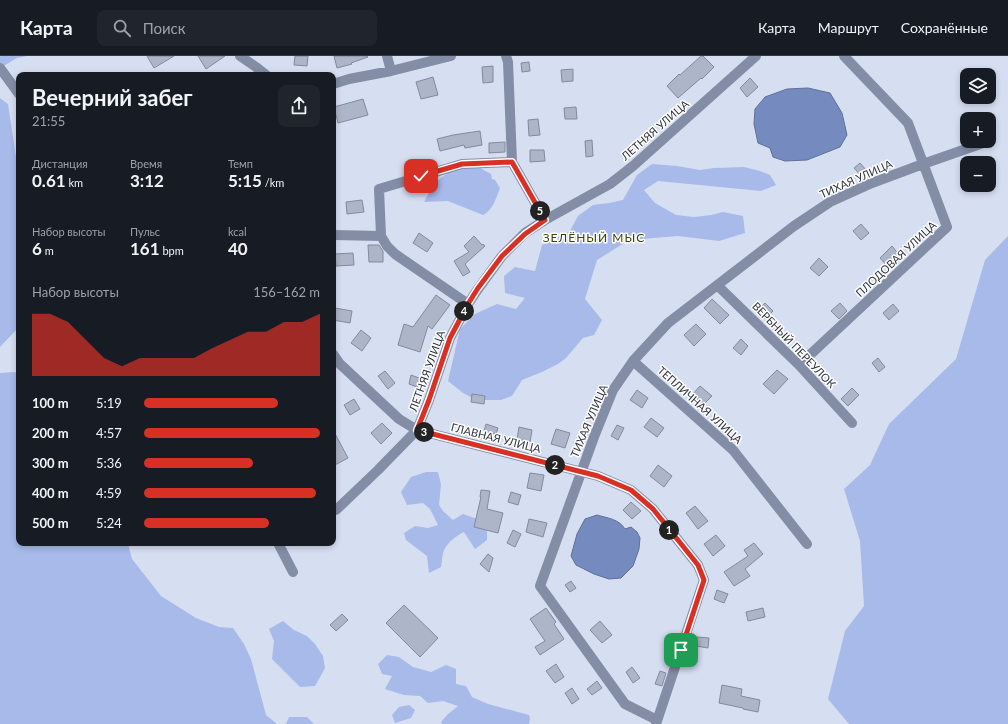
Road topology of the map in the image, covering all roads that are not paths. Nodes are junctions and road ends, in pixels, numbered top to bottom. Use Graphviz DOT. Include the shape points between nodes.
graph roads {
  1 [pos="240,56"];
  2 [pos="388,56"];
  3 [pos="451,56"];
  4 [pos="506,56"];
  5 [pos="756,56"];
  6 [pos="844,56"];
  7 [pos="0,68"];
  8 [pos="391,71"];
  9 [pos="262,72"];
  10 [pos="336,83"];
  11 [pos="16,90"];
  12 [pos="968,148"];
  13 [pos="512,162"];
  14 [pos="923,164"];
  15 [pos="545,220"];
  16 [pos="336,235"];
  17 [pos="381,236"];
  18 [pos="717,285"];
  19 [pos="468,304"];
  20 [pos="336,358"];
  21 [pos="633,361"];
  22 [pos="799,365"];
  23 [pos="852,423"];
  24 [pos="417,430"];
  25 [pos="581,472"];
  26 [pos="336,510"];
  27 [pos="807,544"];
  28 [pos="280,546"];
  29 [pos="293,572"];
  30 [pos="657,722"];
  1 -- 9 [label="street"];
  2 -- 8 [label="street"];
  3 -- 8 [label="street"];
  4 -- 13 [label="street"];
  5 -- 15 [label="street, ЛЕТНЯЯ УЛИЦА" via="622,175"];
  6 -- 14 [label="street, ПЛОДОВАЯ УЛИЦА" via="908,123"];
  7 -- 11 [label="street"];
  8 -- 10 [label="street"];
  12 -- 14 [label="street, ТИХАЯ УЛИЦА"];
  13 -- 15 [label="street"];
  13 -- 17 [label="street" via="462,164 379,189"];
  14 -- 18 [label="street, ТИХАЯ УЛИЦА" via="830,202"];
  14 -- 22 [label="street, ПЛОДОВАЯ УЛИЦА" via="947,227"];
  15 -- 19 [label="street, ЛЕТНЯЯ УЛИЦА" via="525,234 502,256"];
  16 -- 17 [label="street"];
  17 -- 19 [label="street" via="395,254"];
  18 -- 21 [label="street, ТИХАЯ УЛИЦА" via="668,323"];
  18 -- 22 [label="street, ВЕРБНЫЙ ПЕРЕУЛОК"];
  19 -- 24 [label="street, ЛЕТНЯЯ УЛИЦА" via="450,338"];
  20 -- 24 [label="street, ГЛАВНАЯ УЛИЦА" via="399,419"];
  21 -- 25 [label="street, ТИХАЯ УЛИЦА" via="613,390"];
  21 -- 27 [label="street, ТЕПЛИЧНАЯ УЛИЦА" via="733,450"];
  22 -- 23 [label="street, ВЕРБНЫЙ ПЕРЕУЛОК"];
  24 -- 25 [label="street, ГЛАВНАЯ УЛИЦА"];
  24 -- 26 [label="street, ЛЕТНЯЯ УЛИЦА"];
  25 -- 30 [label="street, ТИХАЯ УЛИЦА" via="540,586 625,704"];
  25 -- 30 [label="street, ГЛАВНАЯ УЛИЦА" via="631,490 653,509 698,565 704,580"];
  28 -- 29 [label="street"];
}
